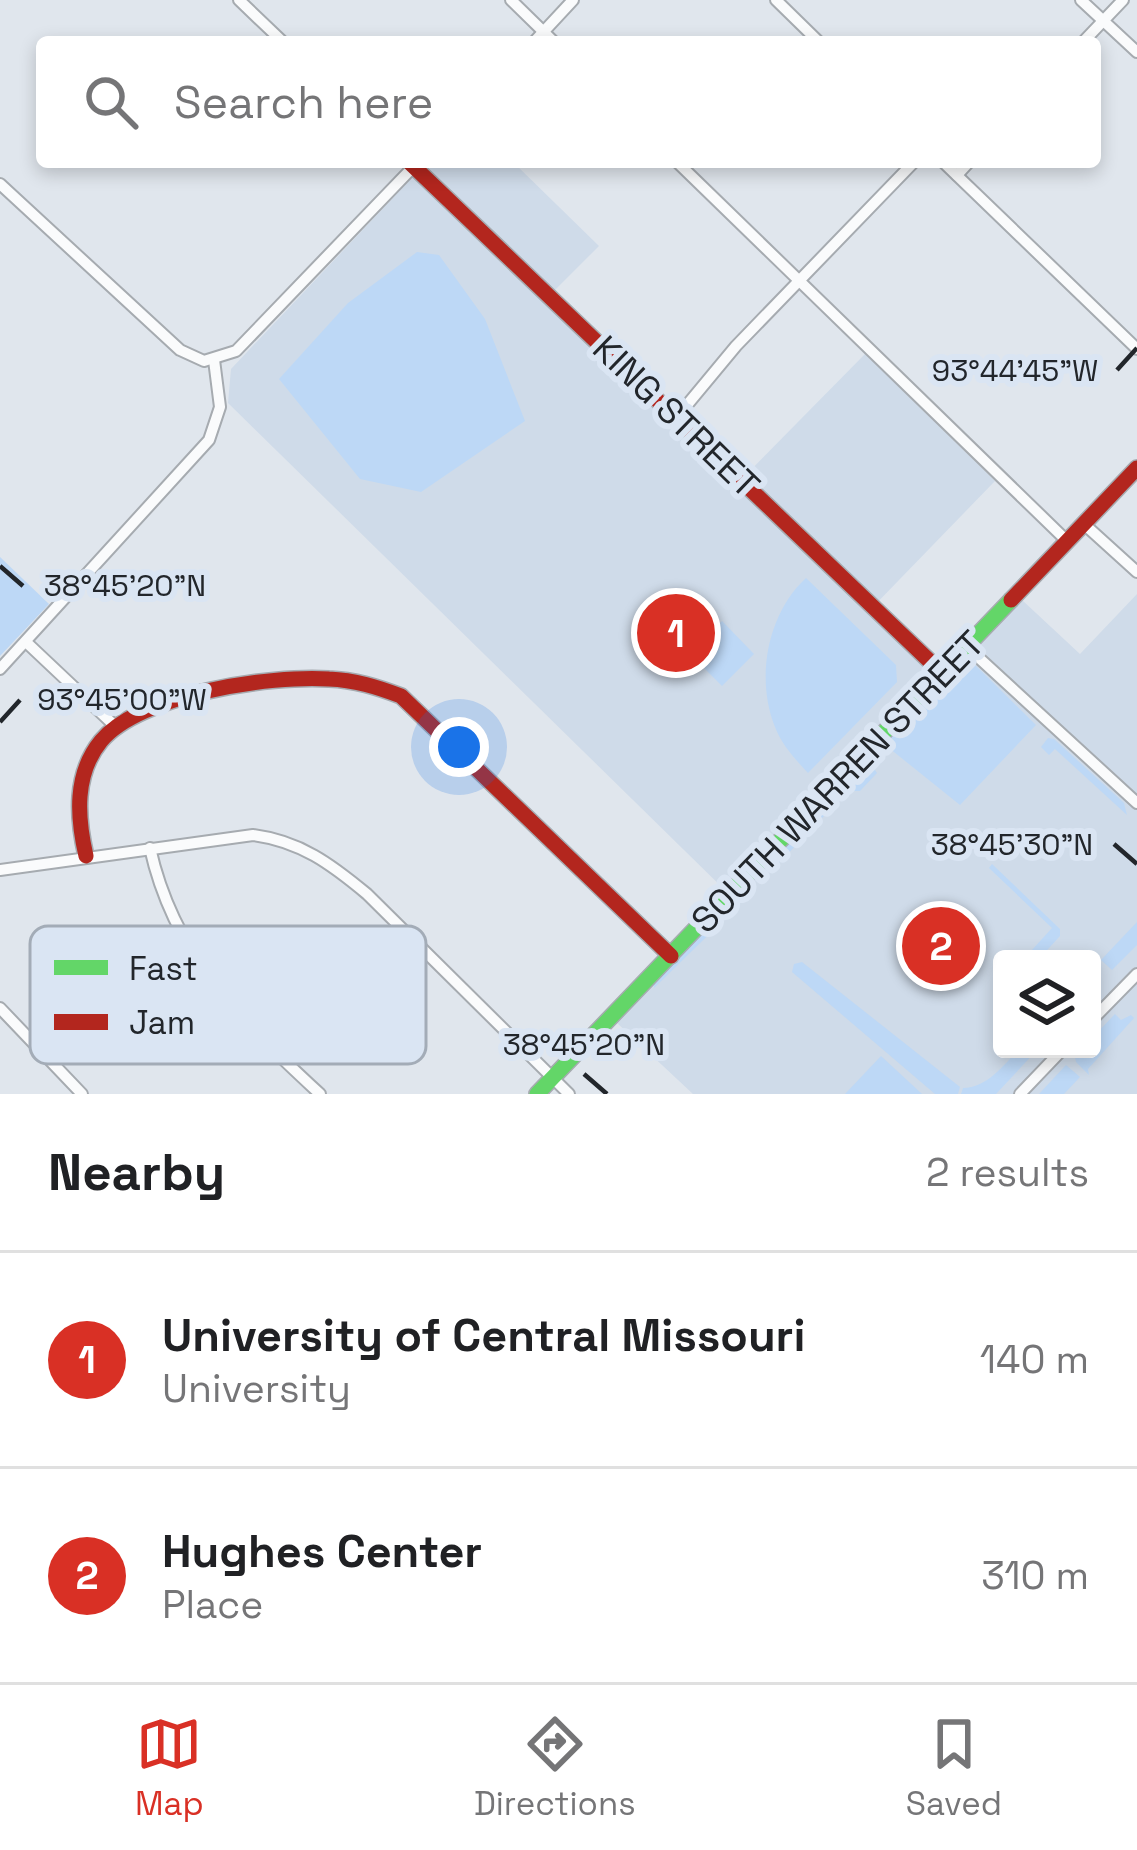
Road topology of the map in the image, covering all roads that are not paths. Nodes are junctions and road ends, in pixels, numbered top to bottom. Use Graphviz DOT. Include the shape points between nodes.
graph roads {
  1 [pos="239,0"];
  2 [pos="511,0"];
  3 [pos="573,0"];
  4 [pos="776,0"];
  5 [pos="1081,0"];
  6 [pos="1123,0"];
  7 [pos="1103,21"];
  8 [pos="544,32"];
  9 [pos="277,36"];
  10 [pos="540,36"];
  11 [pos="548,36"];
  12 [pos="813,36"];
  13 [pos="1089,36"];
  14 [pos="1137,52"];
  15 [pos="410,168"];
  16 [pos="418,168"];
  17 [pos="683,168"];
  18 [pos="908,168"];
  19 [pos="949,168"];
  20 [pos="964,168"];
  21 [pos="957,176"];
  22 [pos="0,184"];
  23 [pos="799,281"];
  24 [pos="1137,349"];
  25 [pos="214,360"];
  26 [pos="676,417"];
  27 [pos="1137,468"];
  28 [pos="1084,524"];
  29 [pos="1067,541"];
  30 [pos="1137,572"];
  31 [pos="26,642"];
  32 [pos="967,647"];
  33 [pos="0,669"];
  34 [pos="941,673"];
  35 [pos="116,726"];
  36 [pos="1137,803"];
  37 [pos="150,848"];
  38 [pos="86,856"];
  39 [pos="0,870"];
  40 [pos="176,926"];
  41 [pos="399,926"];
  42 [pos="426,953"];
  43 [pos="671,956"];
  44 [pos="1137,974"];
  45 [pos="0,1009"];
  46 [pos="1101,1011"];
  47 [pos="30,1040"];
  48 [pos="1054,1058"];
  49 [pos="53,1064"];
  50 [pos="290,1064"];
  51 [pos="552,1078"];
  52 [pos="82,1094"];
  53 [pos="320,1094"];
  54 [pos="537,1094"];
  55 [pos="569,1094"];
  56 [pos="1020,1094"];
  1 -- 9 [label="street"];
  2 -- 8 [label="street"];
  3 -- 8 [label="street"];
  4 -- 12 [label="street"];
  5 -- 7 [label="street"];
  6 -- 7 [label="street"];
  7 -- 13 [label="street"];
  7 -- 14 [label="street"];
  8 -- 10 [label="street"];
  8 -- 11 [label="street"];
  15 -- 25 [label="street" via="263,326"];
  16 -- 26 [label="street, KING STREET"];
  17 -- 23 [label="street"];
  18 -- 23 [label="street"];
  19 -- 21 [label="street"];
  20 -- 21 [label="street"];
  21 -- 24 [label="street"];
  22 -- 25 [label="street" via="180,350"];
  23 -- 26 [label="street"];
  23 -- 29 [label="street"];
  25 -- 31 [label="street" via="220,407 209,440"];
  26 -- 34 [label="street, KING STREET"];
  27 -- 28 [label="street, SOUTH WARREN STREET"];
  28 -- 29 [label="street, SOUTH WARREN STREET"];
  28 -- 30 [label="street"];
  29 -- 32 [label="street, SOUTH WARREN STREET"];
  31 -- 33 [label="street"];
  31 -- 35 [label="street"];
  32 -- 34 [label="street, SOUTH WARREN STREET"];
  32 -- 36 [label="street"];
  34 -- 43 [label="street, SOUTH WARREN STREET"];
  35 -- 38 [label="street" via="79,787"];
  35 -- 43 [label="street" via="165,704 251,683 325,679 386,689"];
  37 -- 38 [label="street"];
  37 -- 40 [label="street"];
  37 -- 41 [label="street" via="253,835 284,839 367,894"];
  38 -- 39 [label="street"];
  42 -- 51 [label="street"];
  43 -- 51 [label="street, SOUTH WARREN STREET"];
  44 -- 46 [label="street"];
  45 -- 47 [label="street"];
  48 -- 56 [label="street"];
  49 -- 52 [label="street"];
  50 -- 53 [label="street"];
  51 -- 54 [label="street, SOUTH WARREN STREET"];
  51 -- 55 [label="street"];
}
